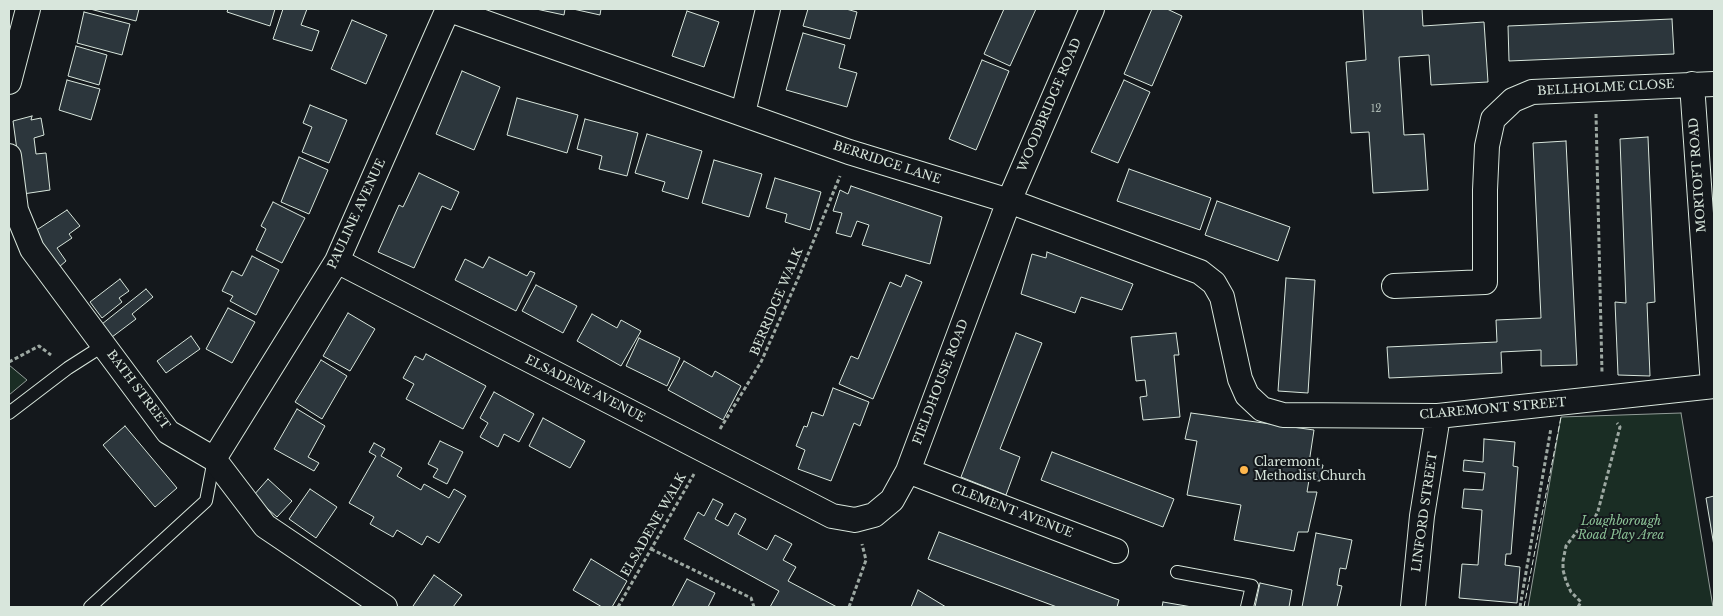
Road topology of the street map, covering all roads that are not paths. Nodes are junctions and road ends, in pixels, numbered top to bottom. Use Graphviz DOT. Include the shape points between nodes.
graph roads {
  1 [pos="28,9"];
  2 [pos="447,9"];
  3 [pos="768,9"];
  4 [pos="1092,9"];
  5 [pos="9,82"];
  6 [pos="1703,84"];
  7 [pos="743,113"];
  8 [pos="9,156"];
  9 [pos="1009,201"];
  10 [pos="337,262"];
  11 [pos="1394,286"];
  12 [pos="104,345"];
  13 [pos="1714,386"];
  14 [pos="1247,395"];
  15 [pos="9,413"];
  16 [pos="1438,416"];
  17 [pos="214,459"];
  18 [pos="908,471"];
  19 [pos="844,518"];
  20 [pos="1116,551"];
  21 [pos="1177,572"];
  22 [pos="90,607"];
  23 [pos="385,607"];
  24 [pos="1247,607"];
  25 [pos="1413,607"];
  1 -- 5 [label="street"];
  2 -- 7 [label="street, BERRIDGE LANE"];
  2 -- 10 [label="street, PAULINE AVENUE"];
  3 -- 7 [label="street"];
  4 -- 9 [label="street, WOODBRIDGE ROAD"];
  6 -- 11 [label="street, BELLHOLME CLOSE" via="1532,92 1513,100 1492,119 1487,146 1485,282"];
  6 -- 13 [label="street, MORTOFT ROAD"];
  7 -- 9 [label="street, BERRIDGE LANE" via="849,152"];
  8 -- 12 [label="street, BATH STREET" via="16,210 32,249"];
  9 -- 14 [label="street, BERRIDGE LANE" via="1200,272 1214,283 1222,297 1240,379"];
  9 -- 18 [label="street, FIELDHOUSE ROAD"];
  10 -- 17 [label="street, PAULINE AVENUE"];
  10 -- 19 [label="street, ELSADENE AVENUE" via="706,452"];
  12 -- 15 [label="lane"];
  12 -- 17 [label="street, BATH STREET" via="168,432"];
  13 -- 16 [label="street, CLAREMONT STREET"];
  14 -- 16 [label="street, CLAREMONT STREET" via="1262,409 1282,415"];
  16 -- 25 [label="street, LINFORD STREET" via="1422,516"];
  17 -- 22 [label="lane" via="206,501"];
  17 -- 23 [label="street, BATH STREET" via="265,526"];
  18 -- 19 [label="street, FIELDHOUSE ROAD" via="892,500 874,515"];
  18 -- 20 [label="street, CLEMENT AVENUE"];
  21 -- 24 [label="lane" via="1252,586"];
}
